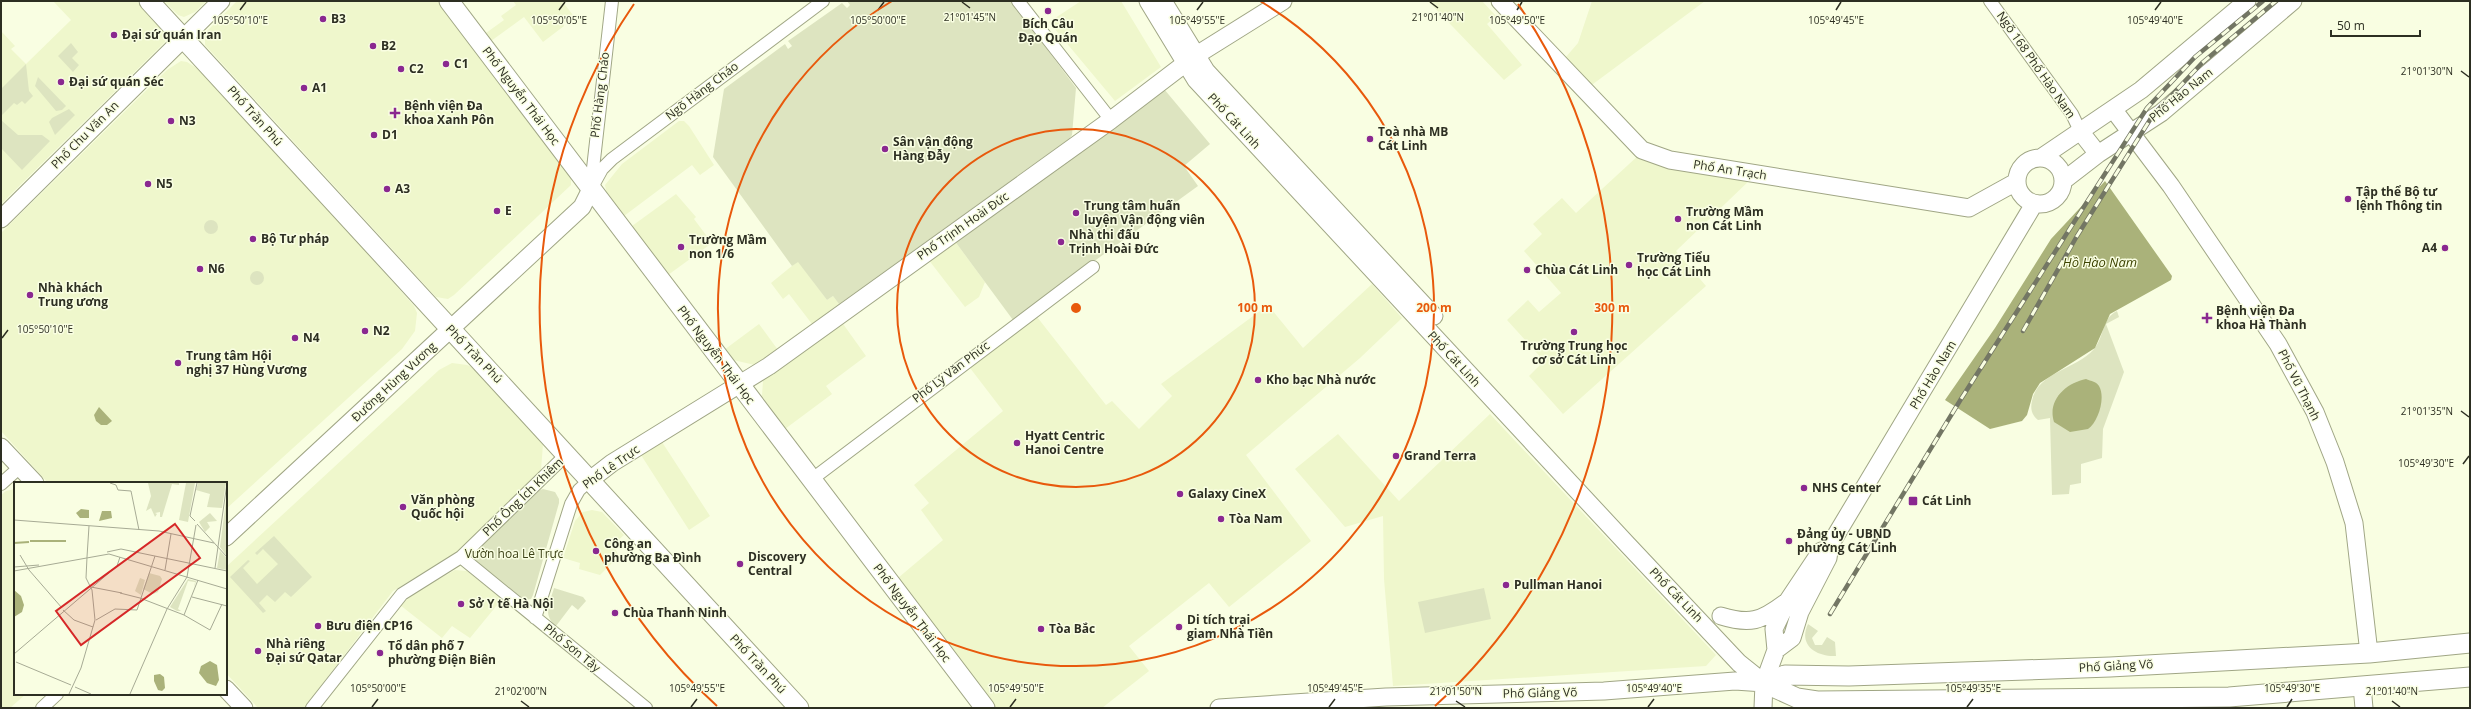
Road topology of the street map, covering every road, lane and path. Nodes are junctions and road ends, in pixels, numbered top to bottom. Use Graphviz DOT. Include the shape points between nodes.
graph roads {
  1 [pos="149,1"];
  2 [pos="221,1"];
  3 [pos="448,1"];
  4 [pos="612,1"];
  5 [pos="822,1"];
  6 [pos="1018,1"];
  7 [pos="1148,1"];
  8 [pos="1162,1"];
  9 [pos="1283,1"];
  10 [pos="1500,1"];
  11 [pos="1990,1"];
  12 [pos="2247,1"];
  13 [pos="2290,2"];
  14 [pos="183,38"];
  15 [pos="1190,60"];
  16 [pos="2113,109"];
  17 [pos="1111,120"];
  18 [pos="2080,131"];
  19 [pos="2130,133"];
  20 [pos="2098,154"];
  21 [pos="2042,157"];
  22 [pos="2063,181"];
  23 [pos="2016,182"];
  24 [pos="590,189"];
  25 [pos="2034,204"];
  26 [pos="1,219"];
  27 [pos="1093,267"];
  28 [pos="451,330"];
  29 [pos="739,386"];
  30 [pos="1,447"];
  31 [pos="566,455"];
  32 [pos="20,467"];
  33 [pos="590,480"];
  34 [pos="811,480"];
  35 [pos="34,482"];
  36 [pos="1,484"];
  37 [pos="227,536"];
  38 [pos="1830,545"];
  39 [pos="461,558"];
  40 [pos="1787,602"];
  41 [pos="1721,616"];
  42 [pos="535,618"];
  43 [pos="2470,643"];
  44 [pos="2369,652"];
  45 [pos="1774,654"];
  46 [pos="2079,668"];
  47 [pos="1803,674"];
  48 [pos="2470,677"];
  49 [pos="1764,683"];
  50 [pos="2362,686"];
  51 [pos="227,690"];
  52 [pos="56,695"];
  53 [pos="2080,698"];
  54 [pos="1835,701"];
  55 [pos="792,704"];
  56 [pos="42,708"];
  57 [pos="244,708"];
  58 [pos="312,708"];
  59 [pos="646,708"];
  60 [pos="985,708"];
  61 [pos="1219,708"];
  62 [pos="1763,708"];
  63 [pos="1812,708"];
  64 [pos="2364,708"];
  1 -- 14 [label="main road, Phố Trần Phú"];
  2 -- 14 [label="street, Phố Chu Văn An"];
  3 -- 24 [label="main road, Phố Nguyễn Thái Học"];
  4 -- 24 [label="street, Phố Hàng Cháo"];
  5 -- 24 [label="street, Ngõ Hàng Cháo" via="612,159 602,169"];
  6 -- 17 [label="street"];
  7 -- 15 [label="street, Phố Cát Linh"];
  8 -- 15 [label="street, Phố Cát Linh"];
  9 -- 15 [label="street"];
  10 -- 23 [label="street, Phố An Trạch" via="1642,150 1670,160 1969,208"];
  11 -- 18 [label="street, Ngõ 168 Phố Hào Nam" via="2072,114"];
  12 -- 16 [label="street" via="2141,90"];
  13 -- 19 [label="street, Phố Hào Nam" via="2161,113"];
  14 -- 26 [label="street, Phố Chu Văn An"];
  14 -- 28 [label="main road, Phố Trần Phú"];
  15 -- 17 [label="street, Phố Trịnh Hoài Đức"];
  15 -- 49 [label="street, Phố Cát Linh" via="1196,80 1429,322 1739,663"];
  16 -- 18 [label="street"];
  16 -- 19 [label="street, Phố Vũ Thạnh"];
  17 -- 29 [label="street, Phố Trịnh Hoài Đức"];
  18 -- 20 [label="street"];
  18 -- 21 [label="street"];
  19 -- 20 [label="street, Phố Hào Nam"];
  19 -- 44 [label="street, Phố Vũ Thạnh" via="2171,186 2278,344 2315,412 2335,462 2354,523"];
  20 -- 22 [label="street, Phố Hào Nam"];
  21 -- 22 [label="street" via="2060,166"];
  21 -- 23 [label="street" via="2026,163 2021,168"];
  22 -- 25 [label="street, Phố Hào Nam" via="2055,197"];
  23 -- 25 [label="street" via="2021,197"];
  24 -- 28 [label="street, Đường Hùng Vương" via="582,206"];
  24 -- 29 [label="main road, Phố Nguyễn Thái Học"];
  25 -- 38 [label="street, Phố Hào Nam"];
  27 -- 34 [label="street, Phố Lý Văn Phức"];
  28 -- 31 [label="main road, Phố Trần Phú"];
  28 -- 37 [label="street, Đường Hùng Vương"];
  29 -- 33 [label="street, Phố Lê Trực" via="612,463"];
  29 -- 34 [label="main road, Phố Nguyễn Thái Học"];
  30 -- 32 [label="street"];
  31 -- 33 [label="main road, Phố Trần Phú"];
  31 -- 39 [label="street, Phố Ông Ích Khiêm"];
  32 -- 35 [label="street"];
  32 -- 36 [label="street"];
  33 -- 42 [label="street, Phố Lê Trực" via="579,490 571,504"];
  33 -- 55 [label="main road, Phố Trần Phú"];
  34 -- 60 [label="main road, Phố Nguyễn Thái Học"];
  38 -- 40 [label="street, Phố Hào Nam" via="1819,552"];
  38 -- 45 [label="street, Phố Hào Nam" via="1828,558 1800,612 1792,638"];
  39 -- 42 [label="street, Phố Sơn Tây"];
  39 -- 58 [label="street, Phố Ông Ích Khiêm" via="412,586 393,602"];
  40 -- 41 [label="street" via="1769,615 1753,621 1736,621"];
  40 -- 45 [label="street, Phố Hào Nam" via="1774,629"];
  42 -- 59 [label="street, Phố Sơn Tây"];
  43 -- 44 [label="main road, Phố Giảng Võ"];
  44 -- 46 [label="main road, Phố Giảng Võ"];
  45 -- 47 [label="street"];
  45 -- 49 [label="street, Phố Hào Nam"];
  46 -- 47 [label="main road, Phố Giảng Võ" via="1849,676"];
  46 -- 53 [label="main road"];
  47 -- 49 [label="main road, Phố Giảng Võ" via="1776,677"];
  48 -- 50 [label="main road, Phố Giảng Võ"];
  49 -- 54 [label="main road, Phố Giảng Võ" via="1797,698"];
  49 -- 61 [label="street, Phố Giảng Võ" via="1735,681 1604,692 1386,697"];
  49 -- 62 [label="street, Phố Hào Nam"];
  50 -- 53 [label="main road, Phố Giảng Võ" via="2229,697"];
  50 -- 64 [label="street"];
  51 -- 57 [label="street"];
  52 -- 56 [label="street"];
  53 -- 54 [label="main road, Phố Giảng Võ"];
  54 -- 63 [label="main road"];
}
